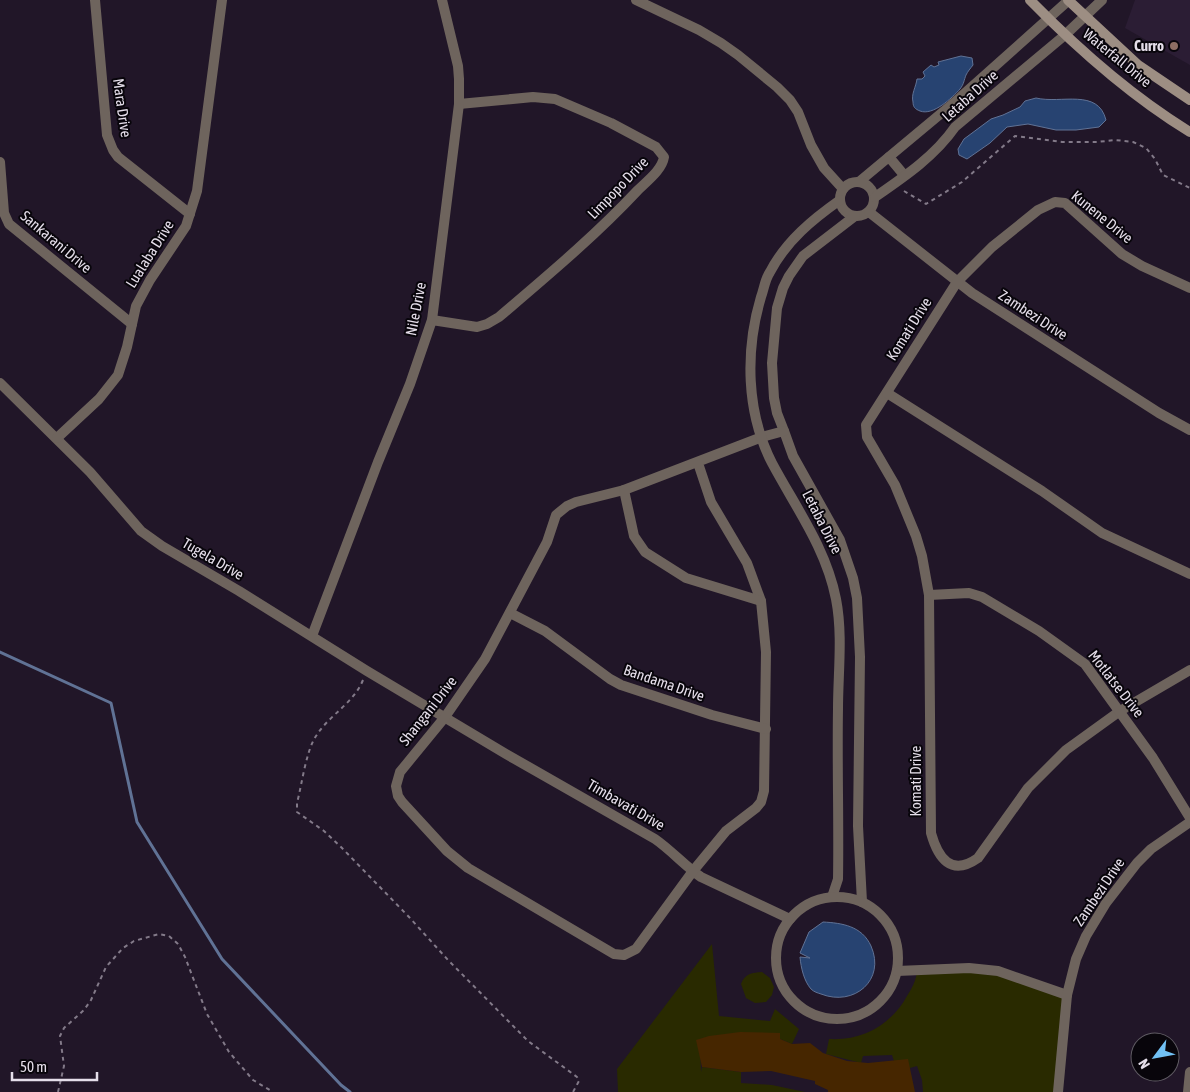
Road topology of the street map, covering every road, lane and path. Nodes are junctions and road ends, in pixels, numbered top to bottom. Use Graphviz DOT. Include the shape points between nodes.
graph roads {
  1 [pos="95,0"];
  2 [pos="222,0"];
  3 [pos="442,0"];
  4 [pos="636,0"];
  5 [pos="1030,0"];
  6 [pos="1068,0"];
  7 [pos="1102,0"];
  8 [pos="1085,17"];
  9 [pos="1049,19"];
  10 [pos="1065,35"];
  11 [pos="1190,100"];
  12 [pos="956,101"];
  13 [pos="459,104"];
  14 [pos="968,115"];
  15 [pos="1190,132"];
  16 [pos="890,157"];
  17 [pos="0,162"];
  18 [pos="904,175"];
  19 [pos="860,182"];
  20 [pos="890,187"];
  21 [pos="1190,188"];
  22 [pos="843,189"];
  23 [pos="875,197"];
  24 [pos="840,200"];
  25 [pos="869,212"];
  26 [pos="190,214"];
  27 [pos="855,216"];
  28 [pos="957,282"];
  29 [pos="1190,288"];
  30 [pos="432,320"];
  31 [pos="132,324"];
  32 [pos="0,383"];
  33 [pos="887,393"];
  34 [pos="1190,430"];
  35 [pos="784,431"];
  36 [pos="762,437"];
  37 [pos="57,438"];
  38 [pos="698,463"];
  39 [pos="624,490"];
  40 [pos="1190,574"];
  41 [pos="929,596"];
  42 [pos="761,601"];
  43 [pos="510,612"];
  44 [pos="312,636"];
  45 [pos="1190,670"];
  46 [pos="367,671"];
  47 [pos="1120,711"];
  48 [pos="445,717"];
  49 [pos="766,729"];
  50 [pos="1190,820"];
  51 [pos="693,871"];
  52 [pos="832,897"];
  53 [pos="862,902"];
  54 [pos="790,919"];
  55 [pos="897,971"];
  56 [pos="1067,995"];
  57 [pos="1190,1072"];
  58 [pos="58,1092"];
  59 [pos="273,1092"];
  60 [pos="572,1092"];
  61 [pos="1058,1092"];
  62 [pos="1188,1092"];
  1 -- 26 [label="street, Mara Drive" via="108,135 113,150 118,158"];
  2 -- 26 [label="street, Lualaba Drive" via="197,191"];
  3 -- 13 [label="street, Nile Drive" via="458,66"];
  4 -- 22 [label="street" via="721,43 777,87 798,112 824,168"];
  5 -- 9 [label="main road, Waterfall Drive"];
  6 -- 8 [label="main road, Waterfall Drive"];
  6 -- 9 [label="street, Letaba Drive"];
  7 -- 8 [label="street, Letaba Drive"];
  8 -- 10 [label="street, Letaba Drive"];
  8 -- 11 [label="main road, Waterfall Drive" via="1138,65"];
  9 -- 10 [label="main road, Waterfall Drive"];
  9 -- 12 [label="street, Letaba Drive"];
  10 -- 14 [label="street, Letaba Drive"];
  10 -- 15 [label="main road, Waterfall Drive" via="1138,95"];
  12 -- 14 [label="street"];
  12 -- 16 [label="street, Letaba Drive"];
  13 -- 30 [label="street, Nile Drive"];
  13 -- 30 [label="street, Limpopo Drive" via="533,97 555,99 612,123 656,147 664,157 652,176 604,226 499,317 477,327"];
  14 -- 18 [label="street, Letaba Drive" via="944,142"];
  16 -- 18 [label="street"];
  16 -- 19 [label="street, Letaba Drive"];
  17 -- 31 [label="street, Sankarani Drive" via="4,213 9,224"];
  18 -- 20 [label="street, Letaba Drive"];
  19 -- 22 [label="street"];
  19 -- 23 [label="street" via="870,187"];
  20 -- 21 [label="path" via="900,188 926,204 962,182 1015,136 1062,142 1133,142 1146,148 1163,175"];
  20 -- 23 [label="street, Letaba Drive"];
  22 -- 24 [label="street"];
  23 -- 25 [label="street"];
  24 -- 27 [label="street" via="846,212"];
  24 -- 36 [label="street, Letaba Drive" via="819,215 783,250 767,278 757,312 750,356 753,410"];
  25 -- 27 [label="street"];
  25 -- 28 [label="street, Zambezi Drive"];
  26 -- 31 [label="street, Lualaba Drive" via="184,231 136,306"];
  27 -- 35 [label="street, Letaba Drive" via="803,256 783,288 776,308 772,362 774,398"];
  28 -- 29 [label="street, Kunene Drive" via="992,247 1038,210 1060,201 1122,254"];
  28 -- 33 [label="street, Komati Drive"];
  28 -- 34 [label="street, Zambezi Drive"];
  30 -- 44 [label="street, Nile Drive"];
  31 -- 37 [label="street, Lualaba Drive" via="118,375 99,400"];
  32 -- 37 [label="street, Tugela Drive"];
  33 -- 40 [label="street" via="1102,533"];
  33 -- 41 [label="street, Komati Drive" via="870,416 866,431 895,485 916,536"];
  35 -- 36 [label="street, Shangani Drive"];
  35 -- 53 [label="street, Letaba Drive" via="794,456 840,540 857,598 860,657 858,826"];
  36 -- 38 [label="street, Shangani Drive"];
  36 -- 52 [label="street, Letaba Drive" via="772,462 824,557 840,622 838,879"];
  37 -- 44 [label="street, Tugela Drive" via="147,536"];
  38 -- 39 [label="street, Shangani Drive"];
  38 -- 42 [label="street" via="715,511 747,563"];
  39 -- 42 [label="street" via="634,536 645,552 686,578"];
  39 -- 43 [label="street, Shangani Drive" via="576,502 556,515 547,542"];
  41 -- 47 [label="street, Motlatse Drive" via="976,595 1016,617 1085,664"];
  41 -- 47 [label="street, Komati Drive" via="931,833 935,846 948,863 966,866 978,858 1028,788 1066,750"];
  42 -- 49 [label="street" via="766,652"];
  43 -- 48 [label="street, Shangani Drive" via="485,659"];
  43 -- 49 [label="street, Bandama Drive" via="544,631 610,680 712,715"];
  44 -- 46 [label="street, Tugela Drive"];
  45 -- 47 [label="street, Komati Drive"];
  46 -- 48 [label="street, Tugela Drive"];
  46 -- 60 [label="path" via="359,691 330,719 313,742 297,812 341,847 522,1036 577,1077 579,1081"];
  47 -- 50 [label="street, Motlatse Drive"];
  48 -- 51 [label="street, Timbavati Drive" via="655,839"];
  48 -- 51 [label="street, Shangani Drive" via="400,772 396,786 398,796 408,810 455,859 468,868 601,948 620,955 636,949"];
  49 -- 51 [label="street" via="761,802 726,831"];
  50 -- 56 [label="street, Zambezi Drive" via="1146,854 1106,903 1081,947"];
  51 -- 54 [label="street, Timbavati Drive"];
  52 -- 53 [label="street"];
  52 -- 54 [label="street" via="816,900"];
  53 -- 55 [label="street" via="874,909 892,930 898,957"];
  54 -- 55 [label="street" via="779,938 776,960 781,981 793,1000 811,1013 832,1019 854,1017 873,1007 888,991"];
  55 -- 56 [label="street" via="969,968 998,971"];
  56 -- 61 [label="street, Zambezi Drive"];
  57 -- 62 [label="street"];
  58 -- 59 [label="path" via="64,1066 60,1036 64,1028 87,1006 114,957 129,943 159,934 169,936 178,944 207,1014 230,1052 253,1080"];
}
